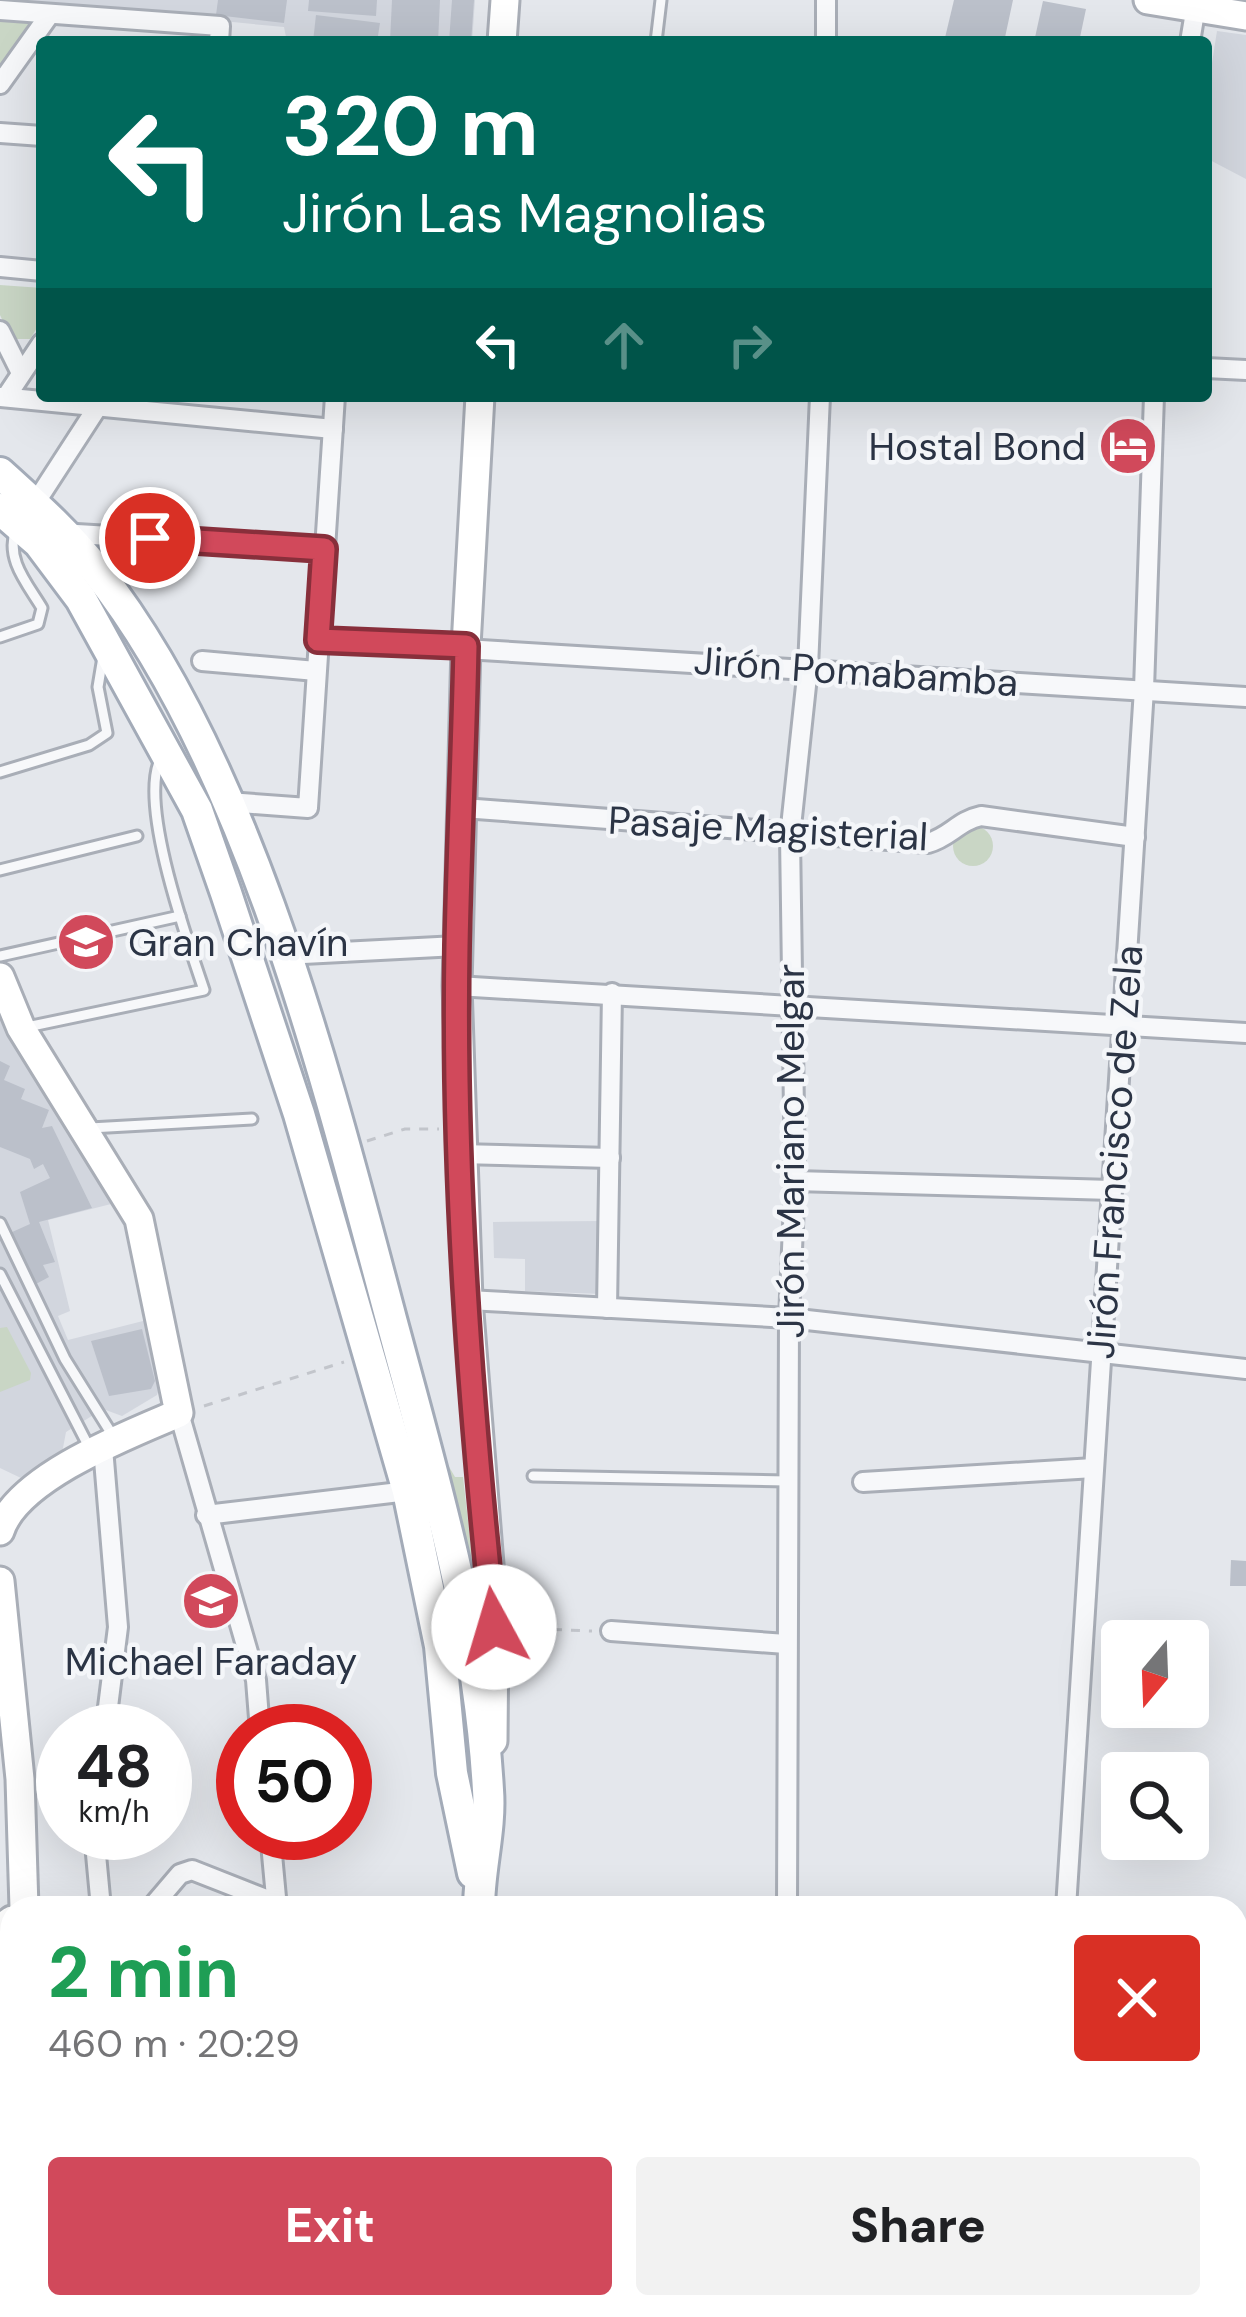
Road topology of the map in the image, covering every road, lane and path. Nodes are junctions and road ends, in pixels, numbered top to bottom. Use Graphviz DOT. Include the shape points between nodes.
graph roads {
  1 [pos="505,0"];
  2 [pos="661,0"];
  3 [pos="826,0"];
  4 [pos="1148,0"];
  5 [pos="1195,5"];
  6 [pos="0,10"];
  7 [pos="50,14"];
  8 [pos="1246,16"];
  9 [pos="219,34"];
  10 [pos="502,36"];
  11 [pos="657,36"];
  12 [pos="826,36"];
  13 [pos="1191,36"];
  14 [pos="0,84"];
  15 [pos="0,133"];
  16 [pos="36,136"];
  17 [pos="0,266"];
  18 [pos="36,270"];
  19 [pos="0,332"];
  20 [pos="36,353"];
  21 [pos="1212,368"];
  22 [pos="1246,370"];
  23 [pos="21,374"];
  24 [pos="3,397"];
  25 [pos="36,398"];
  26 [pos="100,402"];
  27 [pos="117,402"];
  28 [pos="335,402"];
  29 [pos="480,402"];
  30 [pos="820,402"];
  31 [pos="1154,402"];
  32 [pos="333,429"];
  33 [pos="0,473"];
  34 [pos="31,523"];
  35 [pos="324,549"];
  36 [pos="0,637"];
  37 [pos="318,640"];
  38 [pos="106,644"];
  39 [pos="466,646"];
  40 [pos="202,661"];
  41 [pos="808,668"];
  42 [pos="316,670"];
  43 [pos="1144,689"];
  44 [pos="1246,697"];
  45 [pos="164,750"];
  46 [pos="0,772"];
  47 [pos="228,802"];
  48 [pos="463,808"];
  49 [pos="137,836"];
  50 [pos="790,836"];
  51 [pos="1135,837"];
  52 [pos="0,870"];
  53 [pos="180,916"];
  54 [pos="457,946"];
  55 [pos="284,955"];
  56 [pos="0,956"];
  57 [pos="0,977"];
  58 [pos="457,986"];
  59 [pos="612,993"];
  60 [pos="792,1002"];
  61 [pos="1122,1027"];
  62 [pos="21,1028"];
  63 [pos="1246,1033"];
  64 [pos="253,1119"];
  65 [pos="87,1128"];
  66 [pos="460,1142"];
  67 [pos="345,1148"];
  68 [pos="610,1159"];
  69 [pos="795,1181"];
  70 [pos="1112,1190"];
  71 [pos="0,1223"];
  72 [pos="0,1274"];
  73 [pos="468,1300"];
  74 [pos="607,1308"];
  75 [pos="789,1318"];
  76 [pos="371,1354"];
  77 [pos="1101,1354"];
  78 [pos="1246,1369"];
  79 [pos="179,1413"];
  80 [pos="104,1447"];
  81 [pos="1094,1468"];
  82 [pos="533,1477"];
  83 [pos="787,1481"];
  84 [pos="863,1482"];
  85 [pos="422,1485"];
  86 [pos="206,1515"];
  87 [pos="0,1531"];
  88 [pos="0,1582"];
  89 [pos="494,1627"];
  90 [pos="611,1631"];
  91 [pos="786,1644"];
  92 [pos="108,1704"];
  93 [pos="258,1704"];
  94 [pos="489,1793"];
  95 [pos="97,1860"];
  96 [pos="273,1860"];
  97 [pos="23,1896"];
  98 [pos="100,1896"];
  99 [pos="161,1896"];
  100 [pos="255,1896"];
  101 [pos="276,1896"];
  102 [pos="478,1896"];
  103 [pos="479,1896"];
  104 [pos="787,1896"];
  105 [pos="1067,1896"];
  1 -- 10 [label="main road"];
  2 -- 11 [label="lane"];
  3 -- 12 [label="street"];
  4 -- 5 [label="main road"];
  5 -- 8 [label="main road"];
  5 -- 13 [label="street"];
  6 -- 7 [label="street"];
  7 -- 9 [label="street"];
  7 -- 14 [label="street"];
  15 -- 16 [label="street"];
  17 -- 18 [label="street"];
  19 -- 23 [label="street"];
  20 -- 23 [label="street"];
  21 -- 22 [label="street"];
  23 -- 24 [label="street"];
  24 -- 25 [label="street"];
  26 -- 34 [label="street"];
  27 -- 32 [label="street"];
  28 -- 32 [label="street"];
  29 -- 39 [label="main road"];
  30 -- 41 [label="street, Jirón Mariano Melgar"];
  31 -- 43 [label="street, Jirón Francisco de Zela"];
  32 -- 35 [label="street"];
  33 -- 34 [label="main road"];
  34 -- 35 [label="street"];
  34 -- 36 [label="lane" via="10,543 42,608 38,623"];
  34 -- 38 [label="main road"];
  34 -- 47 [label="main road" via="97,570 157,658"];
  35 -- 37 [label="street"];
  37 -- 39 [label="street, Jirón Pomabamba"];
  37 -- 42 [label="street"];
  38 -- 45 [label="main road"];
  38 -- 46 [label="lane" via="98,687 107,733"];
  39 -- 41 [label="street, Jirón Pomabamba"];
  39 -- 48 [label="main road"];
  40 -- 42 [label="street"];
  41 -- 43 [label="street, Jirón Pomabamba"];
  41 -- 50 [label="street, Jirón Mariano Melgar"];
  42 -- 47 [label="street" via="308,808"];
  43 -- 44 [label="street, Jirón Pomabamba"];
  43 -- 51 [label="street, Jirón Francisco de Zela"];
  45 -- 53 [label="lane" via="152,778 156,828"];
  45 -- 76 [label="main road" via="226,893"];
  47 -- 55 [label="main road"];
  48 -- 50 [label="street, Pasaje Magisterial"];
  48 -- 54 [label="main road"];
  49 -- 52 [label="lane"];
  50 -- 51 [label="street, Pasaje Magisterial" via="928,843 981,816"];
  50 -- 60 [label="street, Jirón Mariano Melgar"];
  51 -- 61 [label="street, Jirón Francisco de Zela"];
  53 -- 56 [label="lane"];
  53 -- 62 [label="lane" via="204,991"];
  54 -- 55 [label="street"];
  54 -- 58 [label="main road"];
  55 -- 67 [label="main road"];
  57 -- 62 [label="main road"];
  58 -- 59 [label="street"];
  58 -- 66 [label="main road"];
  59 -- 60 [label="street"];
  59 -- 68 [label="street"];
  60 -- 61 [label="street"];
  60 -- 69 [label="street, Jirón Mariano Melgar"];
  61 -- 63 [label="street"];
  61 -- 70 [label="street, Jirón Francisco de Zela"];
  62 -- 65 [label="main road"];
  64 -- 65 [label="lane"];
  65 -- 79 [label="main road" via="139,1219"];
  66 -- 67 [label="path" via="406,1129"];
  66 -- 68 [label="street"];
  66 -- 73 [label="main road"];
  67 -- 85 [label="main road"];
  68 -- 74 [label="street"];
  69 -- 70 [label="street"];
  69 -- 75 [label="street, Jirón Mariano Melgar"];
  70 -- 77 [label="street, Jirón Francisco de Zela"];
  71 -- 80 [label="lane"];
  72 -- 80 [label="lane"];
  73 -- 74 [label="street"];
  73 -- 89 [label="main road"];
  74 -- 75 [label="street"];
  75 -- 77 [label="street"];
  75 -- 83 [label="street, Jirón Mariano Melgar"];
  76 -- 79 [label="path"];
  76 -- 85 [label="main road"];
  77 -- 78 [label="street"];
  77 -- 81 [label="street, Jirón Francisco de Zela"];
  79 -- 80 [label="main road"];
  79 -- 86 [label="street"];
  80 -- 87 [label="main road" via="28,1492"];
  80 -- 92 [label="street" via="118,1627"];
  81 -- 84 [label="street"];
  81 -- 105 [label="street, Jirón Francisco de Zela"];
  82 -- 83 [label="lane"];
  83 -- 91 [label="street, Jirón Mariano Melgar"];
  85 -- 86 [label="street"];
  85 -- 94 [label="main road" via="458,1565"];
  85 -- 102 [label="main road" via="463,1840"];
  86 -- 93 [label="street"];
  88 -- 97 [label="main road"];
  89 -- 90 [label="path"];
  89 -- 94 [label="main road"];
  90 -- 91 [label="street"];
  91 -- 104 [label="street, Jirón Mariano Melgar"];
  94 -- 103 [label="main road"];
  95 -- 98 [label="street"];
  96 -- 101 [label="street"];
  99 -- 100 [label="street" via="192,1870"];
}
